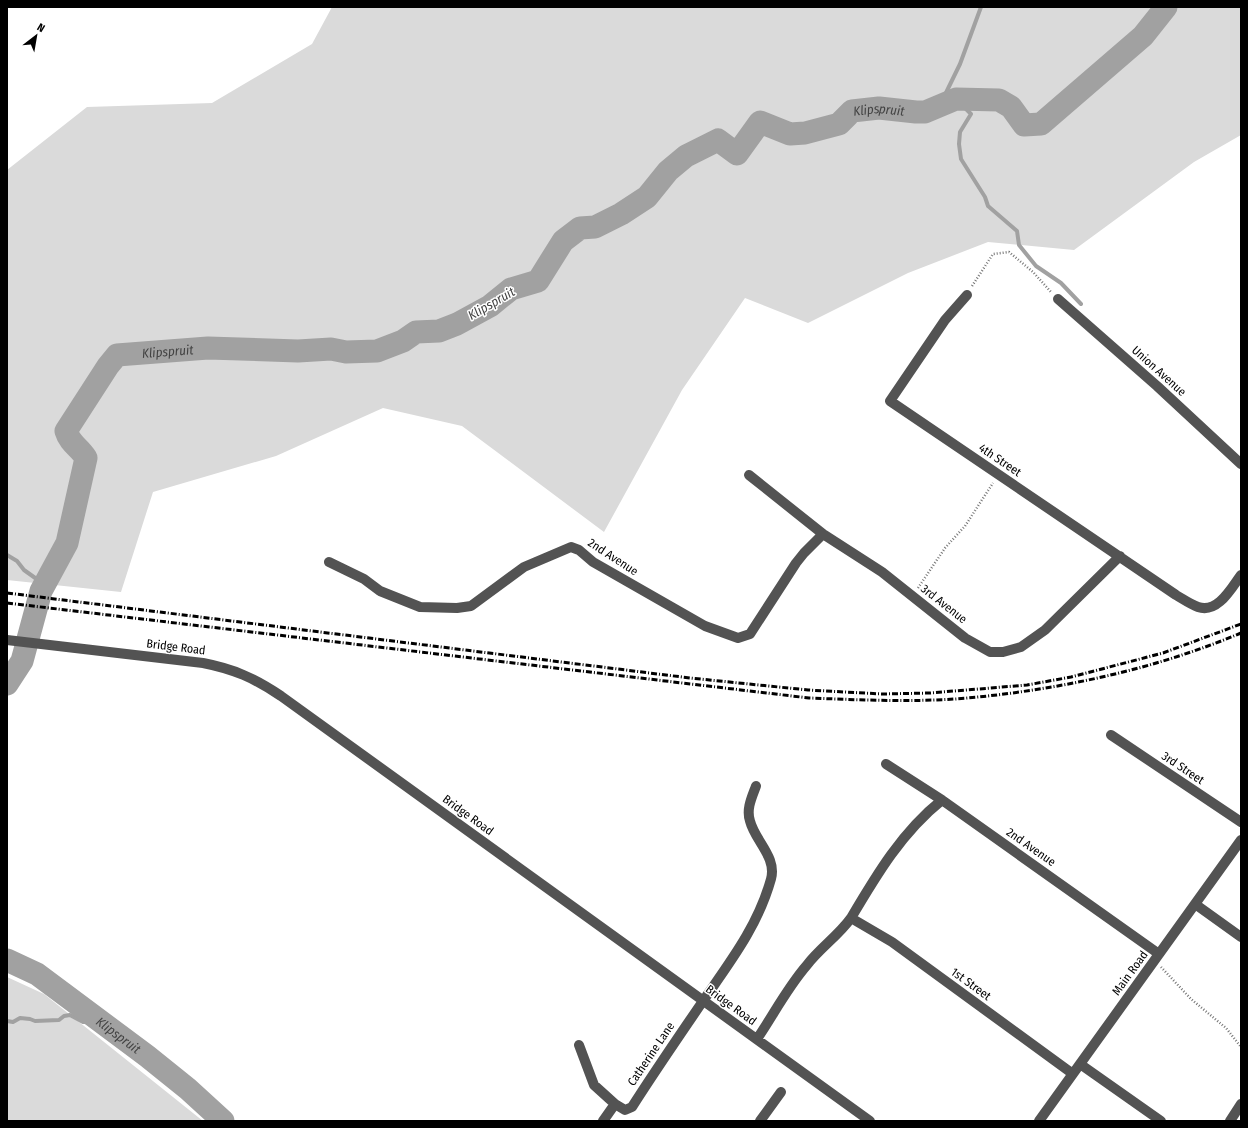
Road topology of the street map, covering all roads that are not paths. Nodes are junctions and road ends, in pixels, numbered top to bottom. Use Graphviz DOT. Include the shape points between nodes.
graph roads {
  1 [pos="967,294"];
  2 [pos="1058,299"];
  3 [pos="1241,464"];
  4 [pos="749,475"];
  5 [pos="823,534"];
  6 [pos="1120,556"];
  7 [pos="328,562"];
  8 [pos="1241,575"];
  9 [pos="7,640"];
  10 [pos="1111,735"];
  11 [pos="886,764"];
  12 [pos="756,786"];
  13 [pos="942,800"];
  14 [pos="1241,822"];
  15 [pos="1241,840"];
  16 [pos="1195,904"];
  17 [pos="851,918"];
  18 [pos="1241,937"];
  19 [pos="1157,957"];
  20 [pos="703,1000"];
  21 [pos="757,1039"];
  22 [pos="579,1045"];
  23 [pos="1080,1064"];
  24 [pos="1073,1074"];
  25 [pos="781,1092"];
  26 [pos="615,1104"];
  27 [pos="1241,1104"];
  28 [pos="603,1121"];
  29 [pos="760,1121"];
  30 [pos="870,1121"];
  31 [pos="1039,1121"];
  32 [pos="1161,1121"];
  33 [pos="1230,1121"];
  1 -- 6 [label="street, 4th Street" via="890,401"];
  2 -- 3 [label="street, Union Avenue"];
  4 -- 5 [label="street, 3rd Avenue"];
  5 -- 6 [label="street, 3rd Avenue" via="882,572 977,646 990,652 1003,652 1021,647 1046,630"];
  5 -- 7 [label="street, 2nd Avenue" via="800,558 750,634 738,638 704,626 571,547 524,566 471,606 457,608 420,607 380,591 364,579"];
  6 -- 8 [label="street, 4th Street" via="1176,595 1200,608 1218,604"];
  9 -- 20 [label="street, Bridge Road" via="203,663 251,677"];
  10 -- 14 [label="street, 3rd Street"];
  11 -- 13 [label="street, 2nd Avenue"];
  12 -- 20 [label="street" via="750,801 749,820 771,864 771,879 748,936"];
  13 -- 17 [label="street" via="915,823 893,849"];
  13 -- 19 [label="street, 2nd Avenue"];
  15 -- 16 [label="street, Main Road"];
  16 -- 18 [label="street"];
  16 -- 19 [label="street, Main Road"];
  17 -- 21 [label="street" via="792,982"];
  17 -- 24 [label="street, 1st Street" via="892,942"];
  19 -- 23 [label="street, Main Road"];
  20 -- 21 [label="street, Bridge Road"];
  20 -- 26 [label="street, Catherine Lane" via="632,1107 624,1110"];
  21 -- 30 [label="street, Bridge Road"];
  22 -- 26 [label="street" via="594,1085"];
  23 -- 24 [label="street, Main Road"];
  23 -- 32 [label="street"];
  24 -- 31 [label="street, Main Road"];
  25 -- 29 [label="street"];
  26 -- 28 [label="street"];
  27 -- 33 [label="street"];
}
